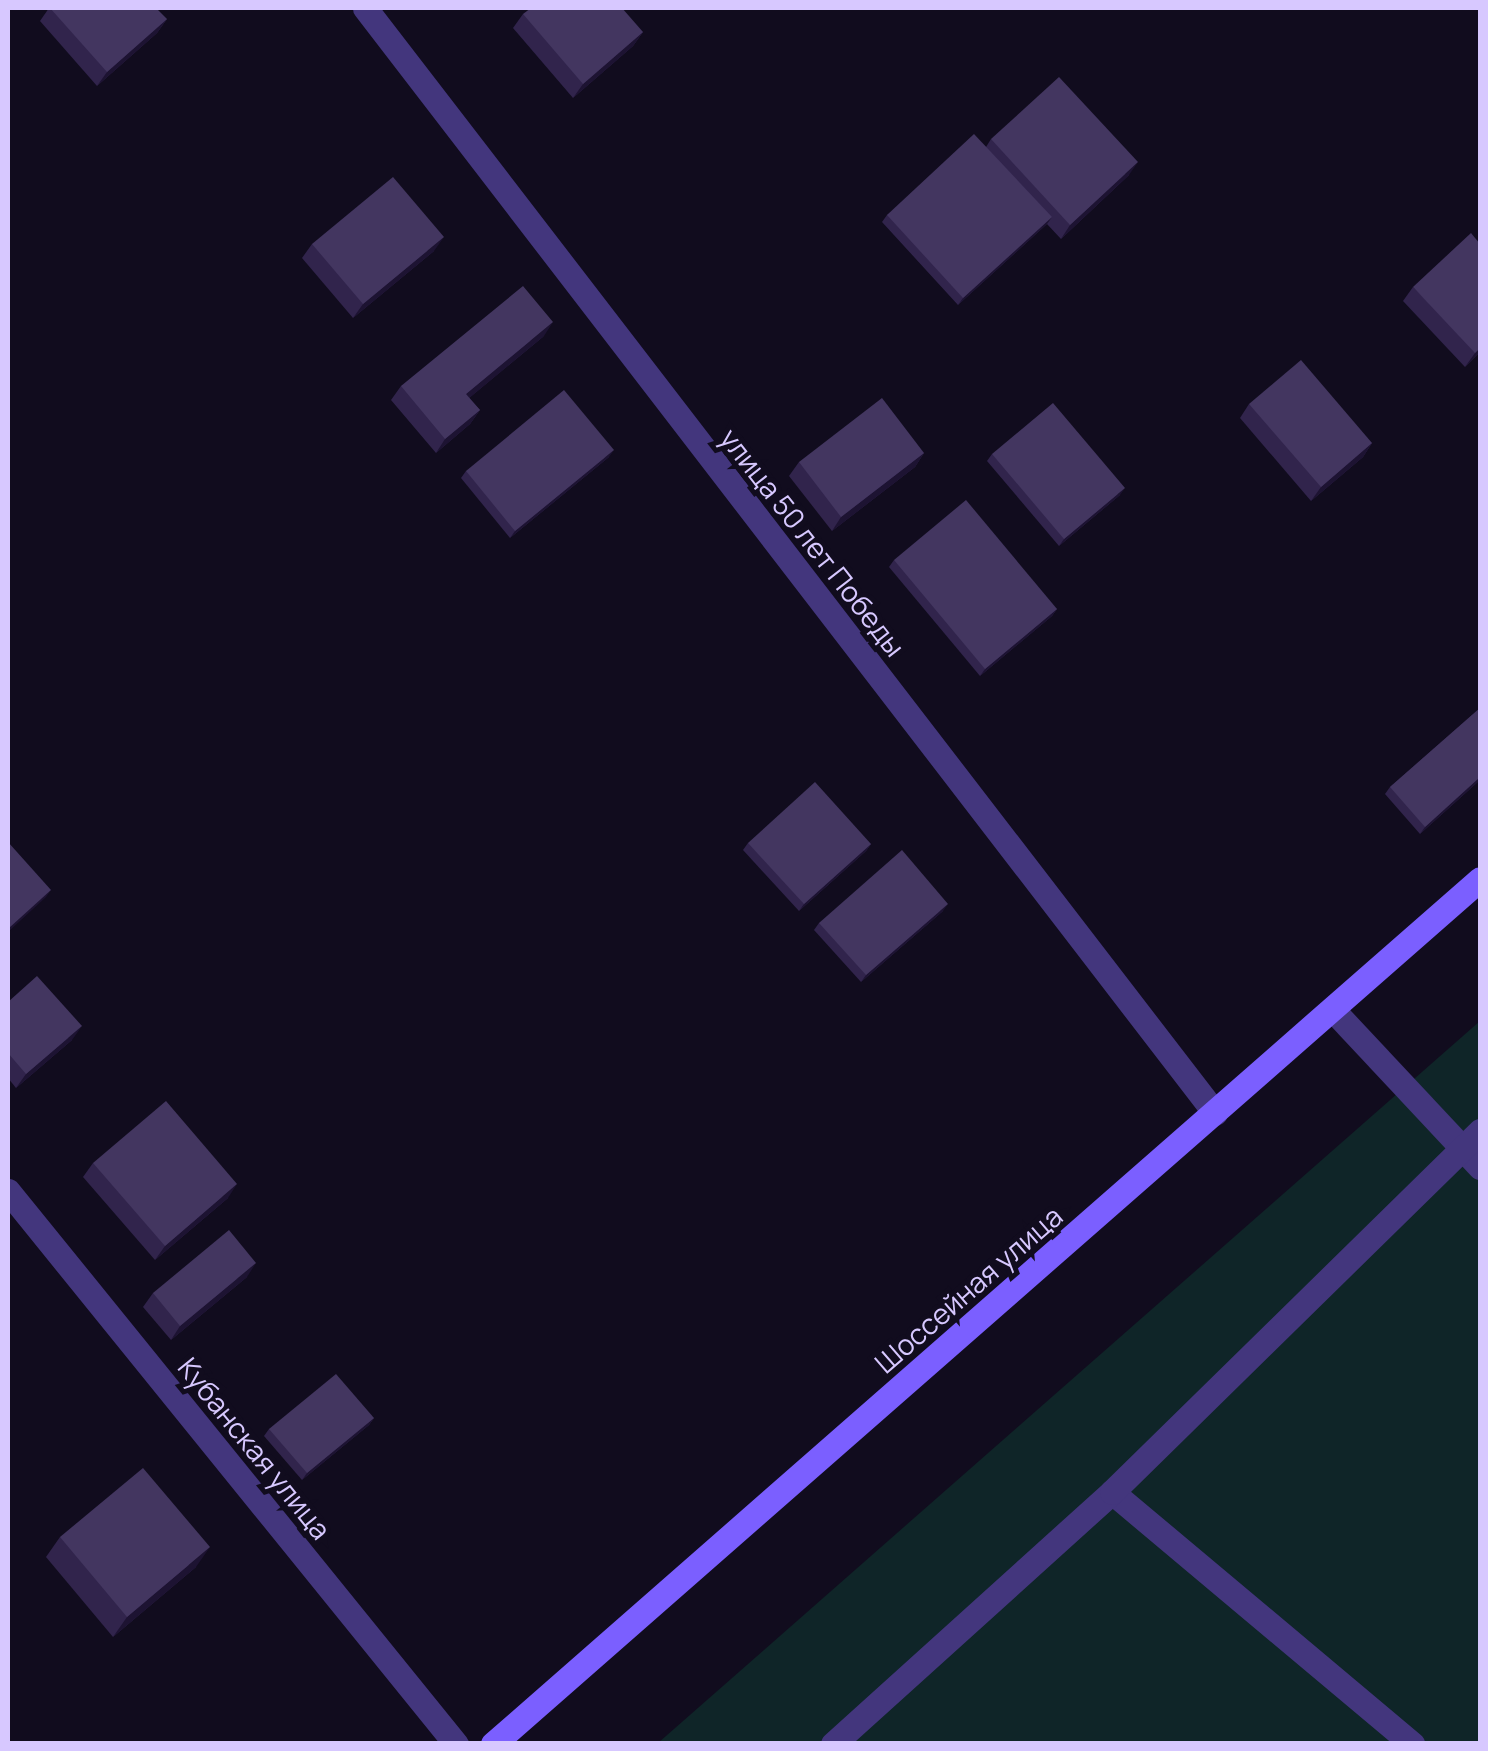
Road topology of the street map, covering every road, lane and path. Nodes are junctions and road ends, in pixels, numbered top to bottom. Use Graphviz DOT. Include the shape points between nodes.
graph roads {
  1 [pos="365,8"];
  2 [pos="1480,879"];
  3 [pos="1333,1010"];
  4 [pos="1215,1114"];
  5 [pos="1480,1131"];
  6 [pos="1472,1160"];
  7 [pos="8,1191"];
  8 [pos="1112,1492"];
  9 [pos="456,1744"];
  10 [pos="493,1744"];
  11 [pos="833,1744"];
  12 [pos="1412,1744"];
  1 -- 4 [label="street, улица 50 лет Победы"];
  2 -- 3 [label="main road, Шоссейная улица"];
  3 -- 4 [label="main road, Шоссейная улица"];
  3 -- 6 [label="street"];
  4 -- 10 [label="main road, Шоссейная улица"];
  5 -- 6 [label="street"];
  6 -- 8 [label="street"];
  7 -- 9 [label="street, Кубанская улица"];
  8 -- 11 [label="street"];
  8 -- 12 [label="street"];
}
